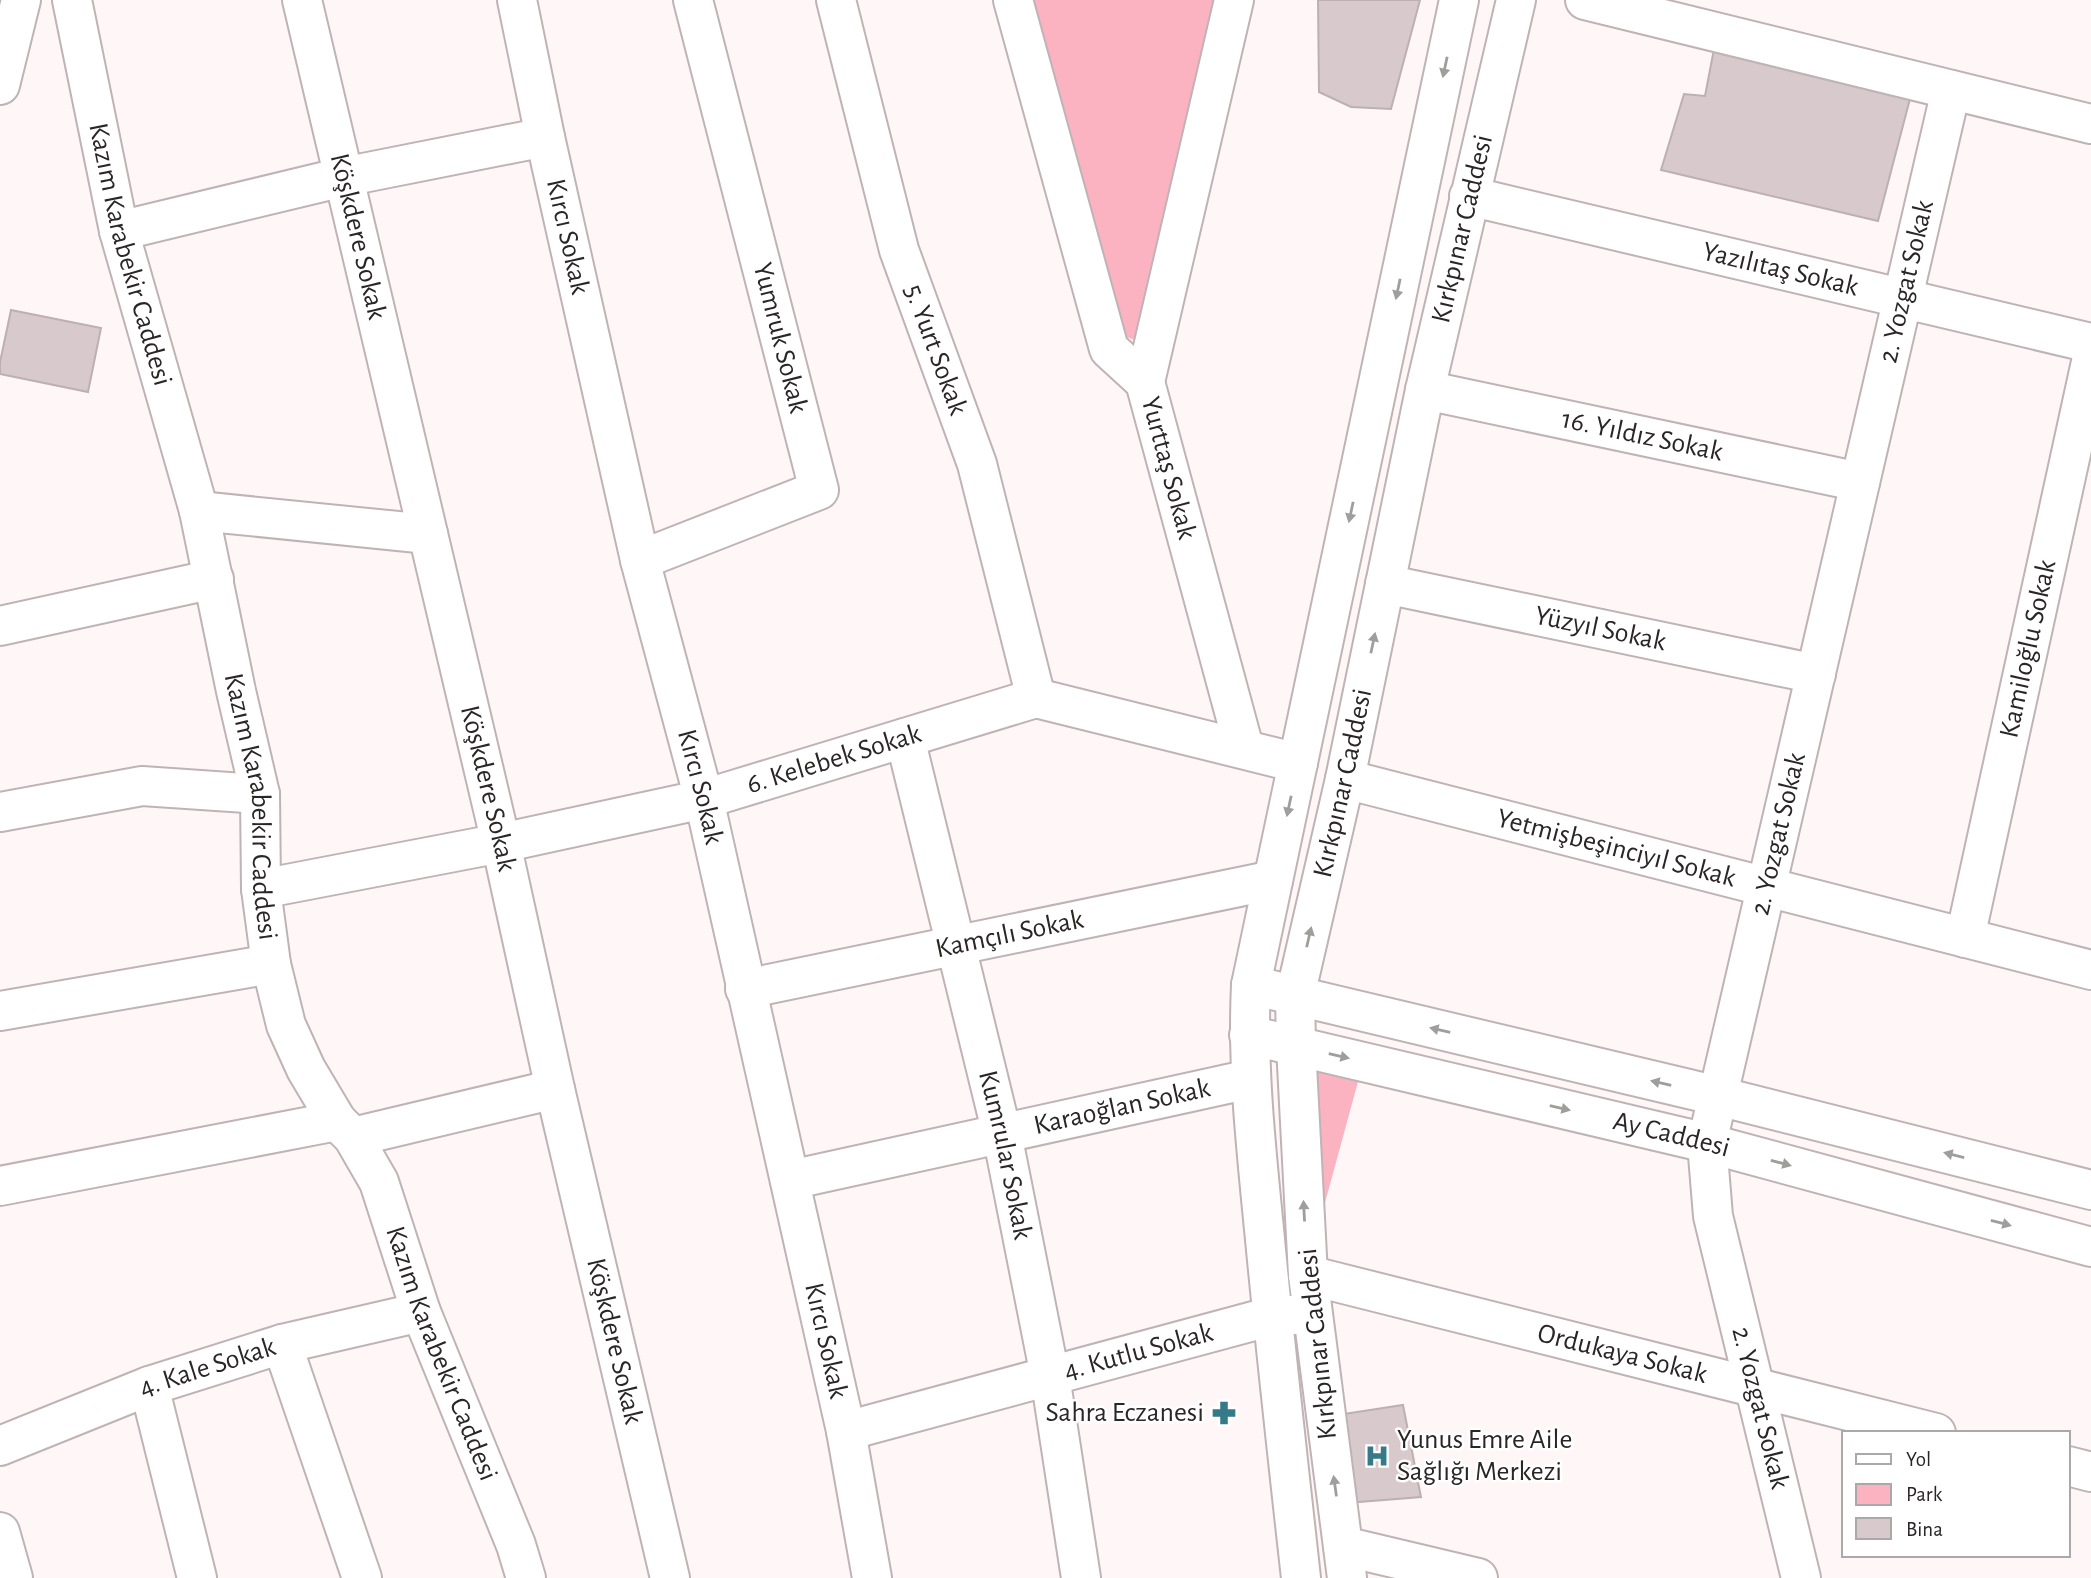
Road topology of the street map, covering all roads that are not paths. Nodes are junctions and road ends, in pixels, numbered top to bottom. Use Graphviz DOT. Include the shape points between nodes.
graph roads {
  1 [pos="21,0"];
  2 [pos="72,0"];
  3 [pos="302,0"];
  4 [pos="517,0"];
  5 [pos="693,0"];
  6 [pos="836,0"];
  7 [pos="1013,0"];
  8 [pos="1234,0"];
  9 [pos="1459,0"];
  10 [pos="1516,0"];
  11 [pos="1585,0"];
  12 [pos="0,85"];
  13 [pos="1951,90"];
  14 [pos="2091,124"];
  15 [pos="545,137"];
  16 [pos="343,177"];
  17 [pos="1469,196"];
  18 [pos="119,231"];
  19 [pos="1903,299"];
  20 [pos="2091,343"];
  21 [pos="2091,362"];
  22 [pos="1144,382"];
  23 [pos="1425,390"];
  24 [pos="1860,482"];
  25 [pos="200,511"];
  26 [pos="428,534"];
  27 [pos="640,560"];
  28 [pos="214,579"];
  29 [pos="1385,584"];
  30 [pos="0,626"];
  31 [pos="1816,674"];
  32 [pos="1036,698"];
  33 [pos="905,738"];
  34 [pos="1244,748"];
  35 [pos="1298,763"];
  36 [pos="1345,779"];
  37 [pos="260,794"];
  38 [pos="704,799"];
  39 [pos="0,812"];
  40 [pos="501,843"];
  41 [pos="1273,880"];
  42 [pos="1766,887"];
  43 [pos="261,889"];
  44 [pos="1965,937"];
  45 [pos="957,944"];
  46 [pos="271,964"];
  47 [pos="2091,970"];
  48 [pos="1251,985"];
  49 [pos="745,989"];
  50 [pos="1295,996"];
  51 [pos="0,1011"];
  52 [pos="1249,1035"];
  53 [pos="1296,1046"];
  54 [pos="1250,1079"];
  55 [pos="555,1089"];
  56 [pos="1718,1096"];
  57 [pos="345,1129"];
  58 [pos="1002,1134"];
  59 [pos="1707,1143"];
  60 [pos="790,1180"];
  61 [pos="0,1186"];
  62 [pos="2091,1190"];
  63 [pos="2091,1247"];
  64 [pos="1308,1275"];
  65 [pos="421,1312"];
  66 [pos="1312,1314"];
  67 [pos="1272,1316"];
  68 [pos="282,1344"];
  69 [pos="1050,1376"];
  70 [pos="149,1386"];
  71 [pos="1755,1387"];
  72 [pos="846,1431"];
  73 [pos="1928,1431"];
  74 [pos="0,1446"];
  75 [pos="2070,1467"];
  76 [pos="2091,1472"];
  77 [pos="0,1532"];
  78 [pos="1345,1562"];
  79 [pos="13,1578"];
  80 [pos="197,1578"];
  81 [pos="362,1578"];
  82 [pos="526,1578"];
  83 [pos="670,1578"];
  84 [pos="872,1578"];
  85 [pos="1081,1578"];
  86 [pos="1301,1578"];
  87 [pos="1478,1578"];
  88 [pos="1801,1578"];
  1 -- 12 [label="street"];
  2 -- 18 [label="street, Kazım Karabekir Caddesi"];
  3 -- 16 [label="street, Köşkdere Sokak"];
  4 -- 15 [label="street, Kırcı Sokak"];
  5 -- 27 [label="street, Yumruk Sokak" via="819,489"];
  6 -- 32 [label="street, 5. Yurt Sokak" via="898,250 977,464"];
  7 -- 22 [label="street, Yurttaş Sokak" via="1109,349"];
  8 -- 22 [label="street"];
  9 -- 35 [label="street, Kırkpınar Caddesi, one-way"];
  10 -- 17 [label="street, Kırkpınar Caddesi"];
  11 -- 13 [label="street"];
  13 -- 14 [label="street"];
  13 -- 19 [label="street, 2. Yozgat Sokak"];
  15 -- 16 [label="street"];
  15 -- 27 [label="street, Kırcı Sokak"];
  16 -- 18 [label="street"];
  16 -- 26 [label="street, Köşkdere Sokak"];
  17 -- 19 [label="street, Yazılıtaş Sokak"];
  17 -- 23 [label="street, Kırkpınar Caddesi"];
  18 -- 25 [label="street, Kazım Karabekir Caddesi"];
  19 -- 20 [label="street, Yazılıtaş Sokak"];
  19 -- 24 [label="street, 2. Yozgat Sokak"];
  21 -- 44 [label="street, Kamiloğlu Sokak"];
  22 -- 34 [label="street, Yurttaş Sokak"];
  23 -- 24 [label="street, 16. Yıldız Sokak"];
  23 -- 29 [label="street, Kırkpınar Caddesi"];
  24 -- 31 [label="street, 2. Yozgat Sokak"];
  25 -- 26 [label="street"];
  25 -- 28 [label="street, Kazım Karabekir Caddesi"];
  26 -- 40 [label="street, Köşkdere Sokak"];
  27 -- 38 [label="street, Kırcı Sokak"];
  28 -- 30 [label="street"];
  28 -- 37 [label="street, Kazım Karabekir Caddesi"];
  29 -- 31 [label="street, Yüzyıl Sokak"];
  36 -- 29 [label="street, Kırkpınar Caddesi, one-way"];
  31 -- 42 [label="street, 2. Yozgat Sokak"];
  32 -- 33 [label="street, 6. Kelebek Sokak"];
  32 -- 34 [label="street"];
  33 -- 38 [label="street, 6. Kelebek Sokak"];
  33 -- 45 [label="street, Kumrular Sokak"];
  34 -- 35 [label="street"];
  35 -- 41 [label="street, Kırkpınar Caddesi, one-way"];
  36 -- 42 [label="street, Yetmişbeşinciyıl Sokak"];
  50 -- 36 [label="street, Kırkpınar Caddesi, one-way"];
  37 -- 39 [label="street" via="142,786"];
  37 -- 43 [label="street, Kazım Karabekir Caddesi"];
  38 -- 40 [label="street, 6. Kelebek Sokak"];
  38 -- 49 [label="street, Kırcı Sokak"];
  40 -- 43 [label="street, 6. Kelebek Sokak"];
  40 -- 55 [label="street, Köşkdere Sokak"];
  41 -- 45 [label="street, Kamçılı Sokak"];
  41 -- 48 [label="street, Kırkpınar Caddesi"];
  42 -- 44 [label="street, Yetmişbeşinciyıl Sokak"];
  42 -- 56 [label="street, 2. Yozgat Sokak"];
  43 -- 46 [label="street, Kazım Karabekir Caddesi"];
  44 -- 47 [label="street, Yetmişbeşinciyıl Sokak"];
  45 -- 49 [label="street, Kamçılı Sokak"];
  45 -- 58 [label="street, Kumrular Sokak"];
  46 -- 51 [label="street"];
  46 -- 57 [label="street, Kazım Karabekir Caddesi" via="286,1025 306,1069"];
  48 -- 50 [label="street, Ay Caddesi"];
  48 -- 52 [label="street, Kırkpınar Caddesi"];
  49 -- 60 [label="street, Kırcı Sokak"];
  50 -- 53 [label="street, Kırkpınar Caddesi"];
  56 -- 50 [label="street, Ay Caddesi, one-way"];
  52 -- 53 [label="street, Ay Caddesi"];
  52 -- 54 [label="street, Kırkpınar Caddesi"];
  53 -- 59 [label="street, Ay Caddesi, one-way"];
  64 -- 53 [label="street, Kırkpınar Caddesi, one-way"];
  54 -- 58 [label="street, Karaoğlan Sokak"];
  54 -- 67 [label="street, Kırkpınar Caddesi"];
  55 -- 57 [label="street"];
  55 -- 83 [label="street, Köşkdere Sokak"];
  56 -- 59 [label="street, 2. Yozgat Sokak"];
  62 -- 56 [label="street, Ay Caddesi, one-way"];
  57 -- 61 [label="street"];
  57 -- 65 [label="street, Kazım Karabekir Caddesi" via="379,1182"];
  58 -- 60 [label="street, Karaoğlan Sokak"];
  58 -- 69 [label="street, Kumrular Sokak"];
  59 -- 63 [label="street, Ay Caddesi, one-way"];
  59 -- 71 [label="street, 2. Yozgat Sokak" via="1713,1216"];
  60 -- 72 [label="street, Kırcı Sokak"];
  64 -- 66 [label="street, Kırkpınar Caddesi"];
  64 -- 71 [label="street, Ordukaya Sokak"];
  65 -- 68 [label="street, 4. Kale Sokak"];
  65 -- 82 [label="street, Kazım Karabekir Caddesi"];
  66 -- 67 [label="street, 4. Kutlu Sokak"];
  78 -- 66 [label="street, Kırkpınar Caddesi, one-way"];
  67 -- 69 [label="street, 4. Kutlu Sokak"];
  67 -- 86 [label="street, Kırkpınar Caddesi"];
  68 -- 70 [label="street, 4. Kale Sokak"];
  68 -- 81 [label="street"];
  69 -- 72 [label="street, 4. Kutlu Sokak"];
  69 -- 85 [label="street, Kumrular Sokak"];
  70 -- 74 [label="street, 4. Kale Sokak"];
  70 -- 80 [label="street"];
  71 -- 73 [label="street, Ordukaya Sokak"];
  71 -- 88 [label="street, 2. Yozgat Sokak"];
  72 -- 84 [label="street, Kırcı Sokak"];
  75 -- 76 [label="street"];
  77 -- 79 [label="street"];
  78 -- 87 [label="street"];
}
